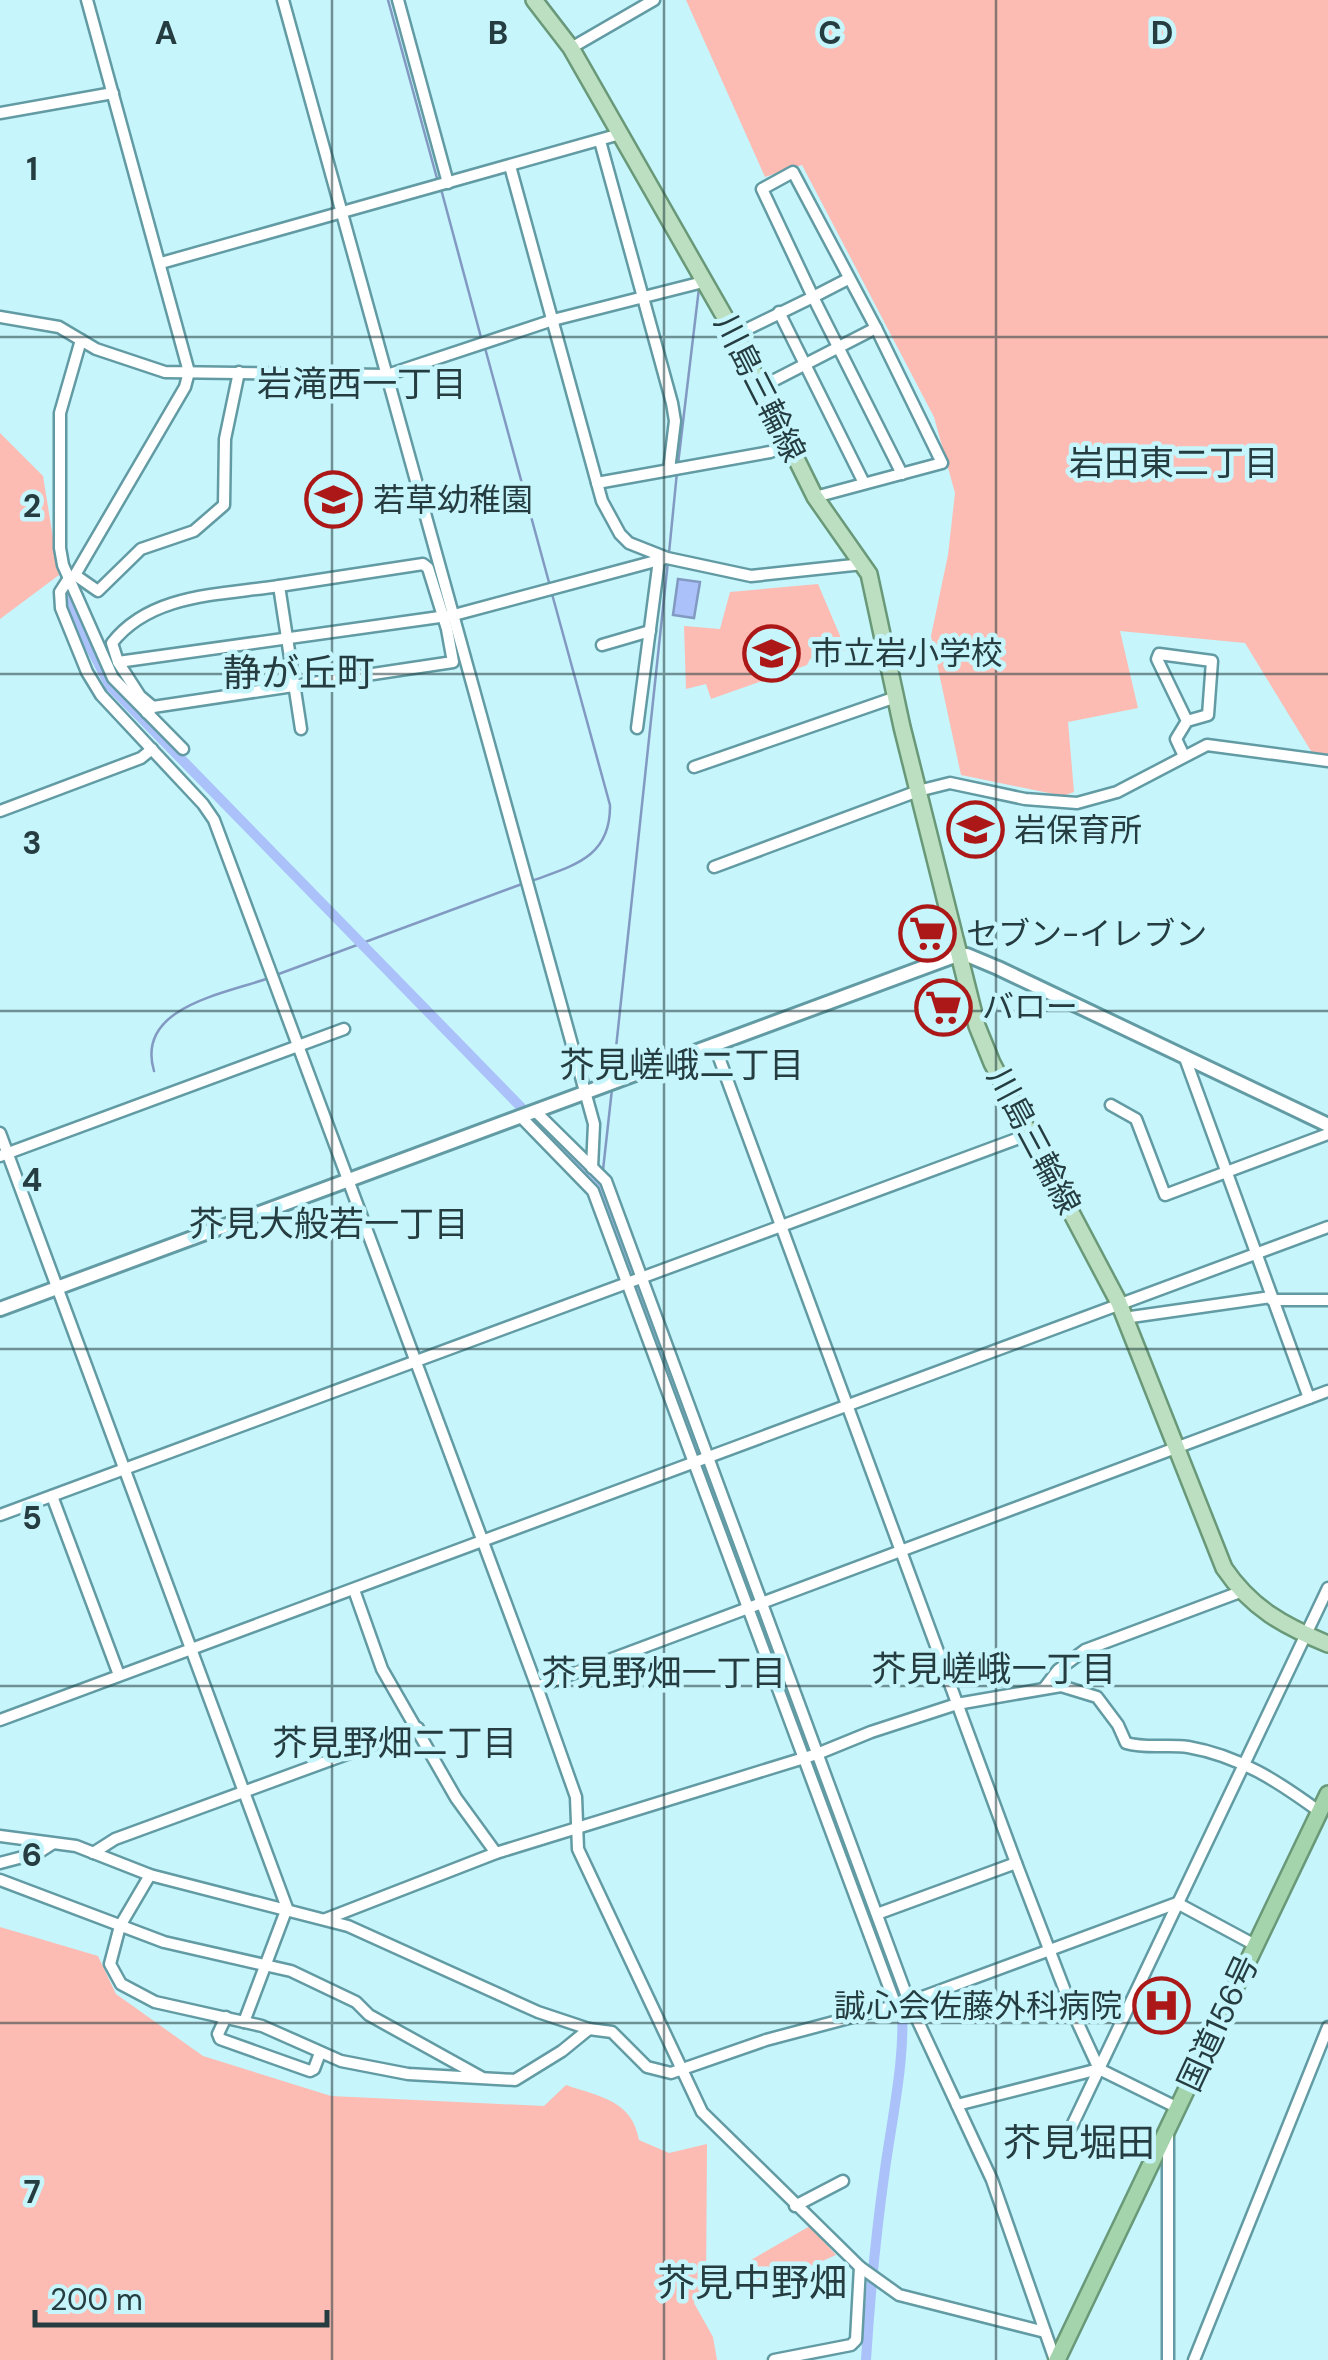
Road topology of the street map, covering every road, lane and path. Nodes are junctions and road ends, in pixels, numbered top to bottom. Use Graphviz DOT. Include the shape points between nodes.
graph roads {
  1 [pos="87,0"];
  2 [pos="283,0"];
  3 [pos="398,0"];
  4 [pos="534,0"];
  5 [pos="654,0"];
  6 [pos="634,5"];
  7 [pos="570,48"];
  8 [pos="113,93"];
  9 [pos="0,114"];
  10 [pos="620,134"];
  11 [pos="600,141"];
  12 [pos="510,166"];
  13 [pos="442,185"];
  14 [pos="342,213"];
  15 [pos="160,263"];
  16 [pos="848,278"];
  17 [pos="703,282"];
  18 [pos="643,296"];
  19 [pos="814,296"];
  20 [pos="779,312"];
  21 [pos="0,317"];
  22 [pos="553,320"];
  23 [pos="876,328"];
  24 [pos="734,334"];
  25 [pos="80,340"];
  26 [pos="840,347"];
  27 [pos="805,365"];
  28 [pos="189,372"];
  29 [pos="240,372"];
  30 [pos="388,375"];
  31 [pos="761,387"];
  32 [pos="789,445"];
  33 [pos="670,470"];
  34 [pos="902,474"];
  35 [pos="597,483"];
  36 [pos="864,483"];
  37 [pos="815,496"];
  38 [pos="663,559"];
  39 [pos="863,564"];
  40 [pos="72,577"];
  41 [pos="279,586"];
  42 [pos="454,615"];
  43 [pos="440,616"];
  44 [pos="650,631"];
  45 [pos="287,638"];
  46 [pos="602,644"];
  47 [pos="118,662"];
  48 [pos="294,686"];
  49 [pos="896,697"];
  50 [pos="150,710"];
  51 [pos="1187,722"];
  52 [pos="636,728"];
  53 [pos="300,729"];
  54 [pos="183,749"];
  55 [pos="152,750"];
  56 [pos="1184,756"];
  57 [pos="1328,761"];
  58 [pos="694,767"];
  59 [pos="918,791"];
  60 [pos="0,810"];
  61 [pos="714,867"];
  62 [pos="957,955"];
  63 [pos="344,1029"];
  64 [pos="714,1044"];
  65 [pos="299,1045"];
  66 [pos="1185,1058"];
  67 [pos="584,1092"];
  68 [pos="1111,1105"];
  69 [pos="535,1111"];
  70 [pos="520,1116"];
  71 [pos="1328,1125"];
  72 [pos="0,1133"];
  73 [pos="1030,1134"];
  74 [pos="1328,1134"];
  75 [pos="4,1155"];
  76 [pos="592,1168"];
  77 [pos="1226,1171"];
  78 [pos="348,1179"];
  79 [pos="781,1225"];
  80 [pos="1328,1226"];
  81 [pos="1256,1254"];
  82 [pos="642,1277"];
  83 [pos="627,1282"];
  84 [pos="58,1288"];
  85 [pos="1272,1298"];
  86 [pos="1328,1300"];
  87 [pos="0,1309"];
  88 [pos="1122,1310"];
  89 [pos="416,1362"];
  90 [pos="1328,1391"];
  91 [pos="1310,1398"];
  92 [pos="848,1405"];
  93 [pos="1177,1447"];
  94 [pos="709,1458"];
  95 [pos="694,1464"];
  96 [pos="125,1469"];
  97 [pos="52,1496"];
  98 [pos="0,1515"];
  99 [pos="482,1542"];
  100 [pos="900,1549"];
  101 [pos="1328,1588"];
  102 [pos="354,1590"];
  103 [pos="1240,1592"];
  104 [pos="762,1600"];
  105 [pos="747,1607"];
  106 [pos="1306,1635"];
  107 [pos="1328,1644"];
  108 [pos="191,1650"];
  109 [pos="119,1676"];
  110 [pos="537,1686"];
  111 [pos="1045,1687"];
  112 [pos="958,1704"];
  113 [pos="0,1720"];
  114 [pos="418,1728"];
  115 [pos="817,1754"];
  116 [pos="804,1758"];
  117 [pos="1244,1763"];
  118 [pos="245,1794"];
  119 [pos="1328,1794"];
  120 [pos="1320,1812"];
  121 [pos="577,1827"];
  122 [pos="0,1836"];
  123 [pos="52,1844"];
  124 [pos="93,1852"];
  125 [pos="496,1853"];
  126 [pos="0,1863"];
  127 [pos="1016,1863"];
  128 [pos="150,1875"];
  129 [pos="0,1880"];
  130 [pos="870,1892"];
  131 [pos="854,1898"];
  132 [pos="1177,1903"];
  133 [pos="286,1908"];
  134 [pos="878,1914"];
  135 [pos="326,1919"];
  136 [pos="120,1926"];
  137 [pos="1254,1944"];
  138 [pos="1050,1952"];
  139 [pos="266,1964"];
  140 [pos="910,2002"];
  141 [pos="896,2006"];
  142 [pos="226,2018"];
  143 [pos="244,2022"];
  144 [pos="1328,2027"];
  145 [pos="588,2029"];
  146 [pos="320,2053"];
  147 [pos="682,2069"];
  148 [pos="1099,2069"];
  149 [pos="486,2080"];
  150 [pos="958,2105"];
  151 [pos="1178,2108"];
  152 [pos="1168,2130"];
  153 [pos="1069,2132"];
  154 [pos="842,2181"];
  155 [pos="795,2206"];
  156 [pos="860,2267"];
  157 [pos="1045,2332"];
  158 [pos="774,2360"];
  159 [pos="1056,2360"];
  160 [pos="1168,2360"];
  161 [pos="1194,2360"];
  1 -- 8 [label="street"];
  2 -- 14 [label="street"];
  3 -- 13 [label="street"];
  4 -- 7 [label="main road, 川島三輪線"];
  5 -- 6 [label="street"];
  6 -- 7 [label="street"];
  7 -- 10 [label="main road, 川島三輪線"];
  8 -- 9 [label="street"];
  8 -- 15 [label="street"];
  10 -- 11 [label="street"];
  10 -- 17 [label="main road, 川島三輪線"];
  11 -- 12 [label="street"];
  11 -- 18 [label="street"];
  12 -- 13 [label="street"];
  12 -- 22 [label="street"];
  13 -- 14 [label="street"];
  14 -- 15 [label="street"];
  14 -- 30 [label="street"];
  15 -- 28 [label="street"];
  16 -- 19 [label="street"];
  16 -- 19 [label="street" via="792,172 762,189"];
  16 -- 23 [label="street"];
  17 -- 18 [label="street"];
  17 -- 24 [label="main road, 川島三輪線"];
  18 -- 22 [label="street"];
  18 -- 33 [label="street" via="675,421"];
  19 -- 20 [label="street"];
  19 -- 26 [label="street"];
  20 -- 24 [label="street"];
  20 -- 27 [label="street"];
  21 -- 25 [label="street" via="58,327"];
  22 -- 30 [label="street"];
  22 -- 35 [label="street"];
  23 -- 26 [label="street"];
  23 -- 34 [label="street" via="942,464"];
  24 -- 31 [label="main road, 川島三輪線"];
  25 -- 28 [label="street" via="164,372"];
  25 -- 40 [label="street" via="60,413 60,548"];
  26 -- 27 [label="street"];
  26 -- 34 [label="street"];
  27 -- 31 [label="street"];
  27 -- 36 [label="street"];
  28 -- 29 [label="street"];
  28 -- 40 [label="street"];
  29 -- 30 [label="street"];
  29 -- 40 [label="street" via="224,439 224,505 194,531 141,549 98,591"];
  30 -- 42 [label="street"];
  31 -- 32 [label="main road, 川島三輪線"];
  32 -- 33 [label="street"];
  32 -- 37 [label="main road, 川島三輪線"];
  33 -- 35 [label="street"];
  34 -- 36 [label="street"];
  35 -- 38 [label="street" via="620,534"];
  36 -- 37 [label="street"];
  37 -- 39 [label="main road, 川島三輪線"];
  38 -- 39 [label="street" via="751,576"];
  38 -- 42 [label="street"];
  38 -- 44 [label="street"];
  39 -- 49 [label="main road, 川島三輪線"];
  40 -- 50 [label="street" via="113,678"];
  40 -- 55 [label="street" via="60,592 61,608 87,672"];
  41 -- 43 [label="street" via="423,564"];
  41 -- 45 [label="street"];
  41 -- 47 [label="street" via="166,603 124,628 112,643"];
  42 -- 43 [label="street"];
  42 -- 67 [label="street"];
  43 -- 45 [label="street"];
  43 -- 48 [label="street" via="453,662"];
  44 -- 46 [label="street"];
  44 -- 52 [label="street"];
  45 -- 47 [label="street"];
  45 -- 48 [label="street"];
  47 -- 50 [label="street"];
  48 -- 50 [label="street"];
  48 -- 53 [label="street"];
  49 -- 58 [label="street"];
  49 -- 59 [label="main road, 川島三輪線"];
  50 -- 54 [label="street"];
  51 -- 51 [label="street" via="1158,659 1160,654 1212,661 1208,715"];
  51 -- 56 [label="street" via="1176,740"];
  55 -- 60 [label="street"];
  55 -- 65 [label="street" via="214,820"];
  56 -- 57 [label="street" via="1220,744"];
  56 -- 59 [label="street" via="1116,792 1076,802 1025,799 950,782"];
  59 -- 61 [label="street"];
  59 -- 62 [label="main road, 川島三輪線"];
  62 -- 64 [label="street"];
  62 -- 66 [label="street" via="998,968"];
  62 -- 73 [label="main road, 川島三輪線" via="992,1063"];
  63 -- 65 [label="street"];
  64 -- 67 [label="street"];
  64 -- 79 [label="street"];
  65 -- 75 [label="street"];
  65 -- 78 [label="street"];
  66 -- 71 [label="street"];
  66 -- 77 [label="street"];
  67 -- 69 [label="street"];
  67 -- 76 [label="street" via="594,1124"];
  68 -- 77 [label="street" via="1136,1119 1165,1195"];
  69 -- 70 [label="street"];
  69 -- 76 [label="street"];
  70 -- 78 [label="street"];
  70 -- 83 [label="street" via="593,1191"];
  72 -- 75 [label="street"];
  73 -- 79 [label="street"];
  73 -- 88 [label="main road, 川島三輪線"];
  74 -- 77 [label="street"];
  75 -- 84 [label="street"];
  76 -- 82 [label="street" via="606,1181"];
  77 -- 81 [label="street"];
  78 -- 84 [label="street"];
  78 -- 89 [label="street"];
  79 -- 82 [label="street"];
  79 -- 92 [label="street"];
  80 -- 81 [label="street"];
  81 -- 85 [label="street"];
  81 -- 88 [label="street"];
  82 -- 83 [label="street"];
  82 -- 94 [label="street"];
  83 -- 89 [label="street"];
  83 -- 95 [label="street"];
  84 -- 87 [label="street"];
  84 -- 96 [label="street"];
  85 -- 86 [label="street"];
  85 -- 88 [label="street"];
  85 -- 91 [label="street"];
  88 -- 92 [label="street"];
  88 -- 93 [label="main road, 川島三輪線"];
  89 -- 96 [label="street"];
  89 -- 99 [label="street"];
  90 -- 91 [label="street"];
  91 -- 93 [label="street"];
  92 -- 94 [label="street"];
  92 -- 100 [label="street"];
  93 -- 100 [label="street"];
  93 -- 103 [label="main road, 川島三輪線" via="1224,1568"];
  94 -- 95 [label="street"];
  94 -- 104 [label="street"];
  95 -- 99 [label="street"];
  95 -- 105 [label="street"];
  96 -- 97 [label="street"];
  96 -- 108 [label="street"];
  97 -- 98 [label="street"];
  97 -- 109 [label="street"];
  99 -- 102 [label="street"];
  99 -- 110 [label="street"];
  100 -- 104 [label="street"];
  100 -- 112 [label="street"];
  101 -- 106 [label="street"];
  102 -- 108 [label="street"];
  102 -- 114 [label="street" via="382,1670"];
  103 -- 106 [label="main road, 川島三輪線"];
  103 -- 111 [label="street" via="1086,1650"];
  104 -- 105 [label="street"];
  104 -- 115 [label="street"];
  105 -- 110 [label="street"];
  105 -- 116 [label="street"];
  106 -- 107 [label="main road, 川島三輪線"];
  106 -- 117 [label="street"];
  108 -- 109 [label="street"];
  108 -- 118 [label="street"];
  109 -- 113 [label="street"];
  110 -- 121 [label="street" via="576,1797"];
  111 -- 112 [label="street"];
  111 -- 117 [label="street" via="1096,1697 1126,1743 1187,1747"];
  112 -- 115 [label="street"];
  112 -- 127 [label="street"];
  114 -- 118 [label="street"];
  114 -- 125 [label="street"];
  115 -- 116 [label="street"];
  115 -- 130 [label="street"];
  116 -- 121 [label="street"];
  116 -- 131 [label="street"];
  117 -- 120 [label="street"];
  117 -- 132 [label="street"];
  118 -- 124 [label="street"];
  118 -- 133 [label="street"];
  119 -- 120 [label="highway, 国道156号"];
  120 -- 137 [label="highway, 国道156号"];
  121 -- 125 [label="street"];
  121 -- 147 [label="street" via="578,1849"];
  122 -- 123 [label="street"];
  123 -- 124 [label="street"];
  123 -- 126 [label="street"];
  124 -- 128 [label="street"];
  125 -- 135 [label="street"];
  127 -- 134 [label="street"];
  127 -- 138 [label="street"];
  128 -- 133 [label="street"];
  128 -- 136 [label="street"];
  129 -- 136 [label="street"];
  130 -- 131 [label="street"];
  130 -- 134 [label="street"];
  131 -- 141 [label="street"];
  132 -- 137 [label="street"];
  132 -- 138 [label="street"];
  132 -- 148 [label="street"];
  133 -- 135 [label="street"];
  133 -- 139 [label="street"];
  134 -- 140 [label="street"];
  135 -- 145 [label="street"];
  136 -- 139 [label="street"];
  136 -- 142 [label="street" via="110,1964 121,1984 155,2002"];
  137 -- 151 [label="highway, 国道156号"];
  138 -- 140 [label="street"];
  138 -- 148 [label="street"];
  139 -- 143 [label="street"];
  139 -- 149 [label="street" via="342,1994"];
  140 -- 141 [label="street"];
  140 -- 150 [label="street"];
  141 -- 147 [label="street"];
  142 -- 143 [label="street"];
  142 -- 146 [label="street" via="220,2039 310,2071"];
  143 -- 146 [label="street"];
  144 -- 161 [label="street"];
  145 -- 147 [label="street" via="612,2032 657,2072"];
  145 -- 149 [label="street" via="515,2080"];
  146 -- 149 [label="street" via="408,2074"];
  147 -- 155 [label="street" via="702,2112"];
  148 -- 150 [label="street"];
  148 -- 151 [label="street"];
  148 -- 153 [label="street"];
  150 -- 157 [label="street"];
  151 -- 152 [label="highway, 国道156号"];
  152 -- 159 [label="highway, 国道156号"];
  152 -- 160 [label="street"];
  154 -- 155 [label="street"];
  155 -- 156 [label="street"];
  156 -- 157 [label="street" via="899,2294"];
  156 -- 158 [label="street" via="852,2345"];
  157 -- 159 [label="street"];
}
